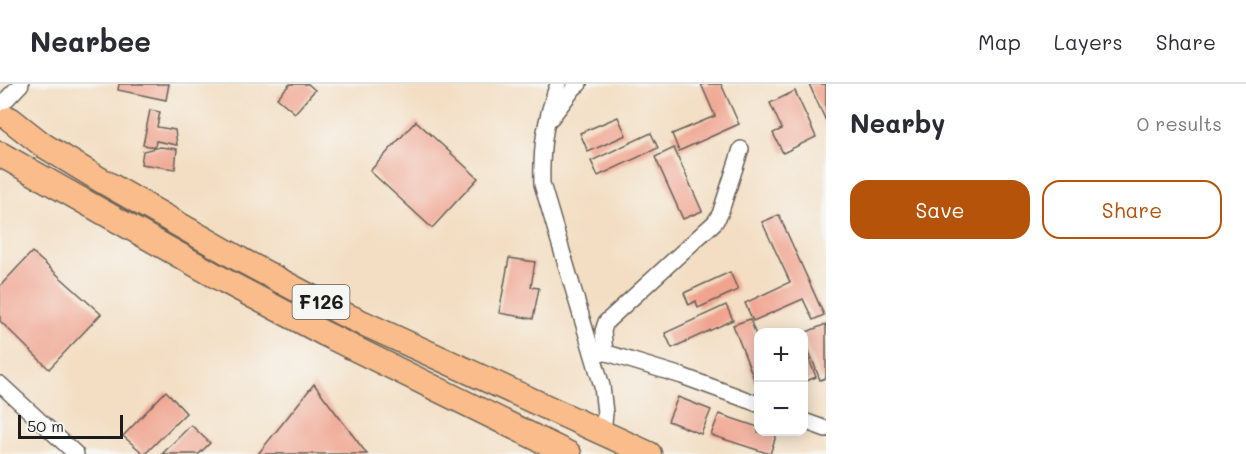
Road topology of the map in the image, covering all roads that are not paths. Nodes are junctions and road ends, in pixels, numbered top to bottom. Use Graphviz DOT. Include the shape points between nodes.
graph roads {
  1 [pos="21,84"];
  2 [pos="558,84"];
  3 [pos="579,84"];
  4 [pos="4,109"];
  5 [pos="545,128"];
  6 [pos="0,144"];
  7 [pos="741,149"];
  8 [pos="0,154"];
  9 [pos="598,351"];
  10 [pos="0,384"];
  11 [pos="754,402"];
  12 [pos="808,422"];
  13 [pos="826,429"];
  14 [pos="603,433"];
  15 [pos="76,454"];
  16 [pos="569,454"];
  17 [pos="649,454"];
  1 -- 4 [label="street"];
  2 -- 5 [label="street"];
  3 -- 5 [label="street"];
  4 -- 6 [label="main road" via="10,128"];
  4 -- 14 [label="main road, F126" via="43,145 240,260 341,313"];
  5 -- 9 [label="street" via="542,184"];
  7 -- 9 [label="street" via="715,222 606,322"];
  8 -- 16 [label="main road, F126" via="235,287"];
  9 -- 11 [label="street"];
  9 -- 14 [label="street"];
  10 -- 15 [label="street"];
  12 -- 13 [label="street"];
  14 -- 17 [label="main road, F126"];
}
